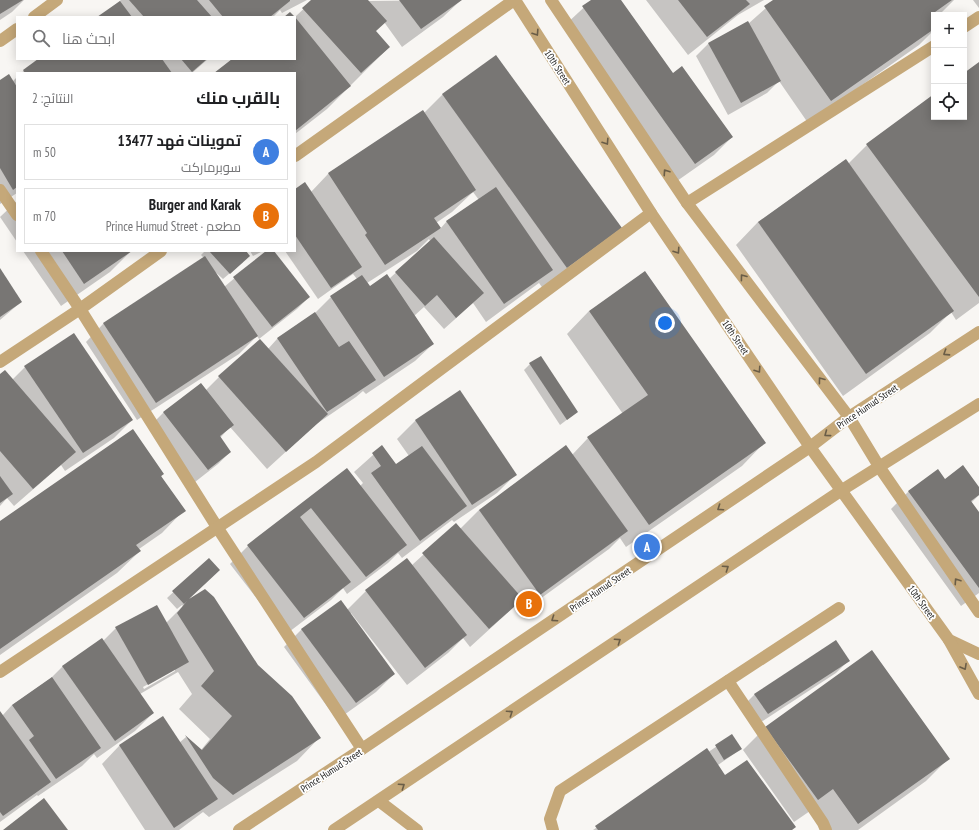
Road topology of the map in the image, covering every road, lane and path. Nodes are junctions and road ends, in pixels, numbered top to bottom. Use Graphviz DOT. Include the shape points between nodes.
graph roads {
  1 [pos="58,0"];
  2 [pos="514,0"];
  3 [pos="551,0"];
  4 [pos="35,16"];
  5 [pos="979,17"];
  6 [pos="967,25"];
  7 [pos="16,30"];
  8 [pos="0,41"];
  9 [pos="931,48"];
  10 [pos="296,155"];
  11 [pos="0,190"];
  12 [pos="686,203"];
  13 [pos="652,212"];
  14 [pos="16,214"];
  15 [pos="42,252"];
  16 [pos="160,252"];
  17 [pos="80,309"];
  18 [pos="979,332"];
  19 [pos="0,362"];
  20 [pos="979,404"];
  21 [pos="849,418"];
  22 [pos="810,447"];
  23 [pos="880,468"];
  24 [pos="842,490"];
  25 [pos="217,527"];
  26 [pos="839,608"];
  27 [pos="979,612"];
  28 [pos="949,640"];
  29 [pos="979,654"];
  30 [pos="0,672"];
  31 [pos="728,681"];
  32 [pos="979,694"];
  33 [pos="362,749"];
  34 [pos="379,801"];
  35 [pos="239,830"];
  36 [pos="334,830"];
  37 [pos="417,830"];
  38 [pos="553,830"];
  39 [pos="826,830"];
  1 -- 4 [label="street"];
  2 -- 10 [label="street"];
  2 -- 13 [label="street, 10th Street, one-way"];
  12 -- 3 [label="street, one-way"];
  5 -- 6 [label="street"];
  7 -- 8 [label="street"];
  9 -- 12 [label="street"];
  11 -- 14 [label="street"];
  21 -- 12 [label="street, one-way"];
  13 -- 22 [label="street, 10th Street, one-way"];
  13 -- 25 [label="street" via="316,462"];
  15 -- 17 [label="street"];
  16 -- 17 [label="street"];
  17 -- 19 [label="street"];
  17 -- 25 [label="street"];
  18 -- 21 [label="street, Prince Humud Street, one-way"];
  20 -- 23 [label="street"];
  21 -- 22 [label="street, Prince Humud Street, one-way"];
  21 -- 23 [label="street"];
  22 -- 24 [label="street, 10th Street"];
  22 -- 33 [label="street, Prince Humud Street, one-way"];
  23 -- 24 [label="street"];
  27 -- 23 [label="street, one-way"];
  24 -- 28 [label="street, 10th Street"];
  34 -- 24 [label="street, one-way"];
  25 -- 30 [label="street"];
  25 -- 33 [label="street"];
  26 -- 31 [label="street"];
  28 -- 29 [label="street, 10th Street"];
  28 -- 32 [label="street, one-way"];
  31 -- 38 [label="street" via="560,791 550,819"];
  31 -- 39 [label="street"];
  33 -- 35 [label="street, Prince Humud Street"];
  34 -- 36 [label="street"];
  34 -- 37 [label="street"];
}
